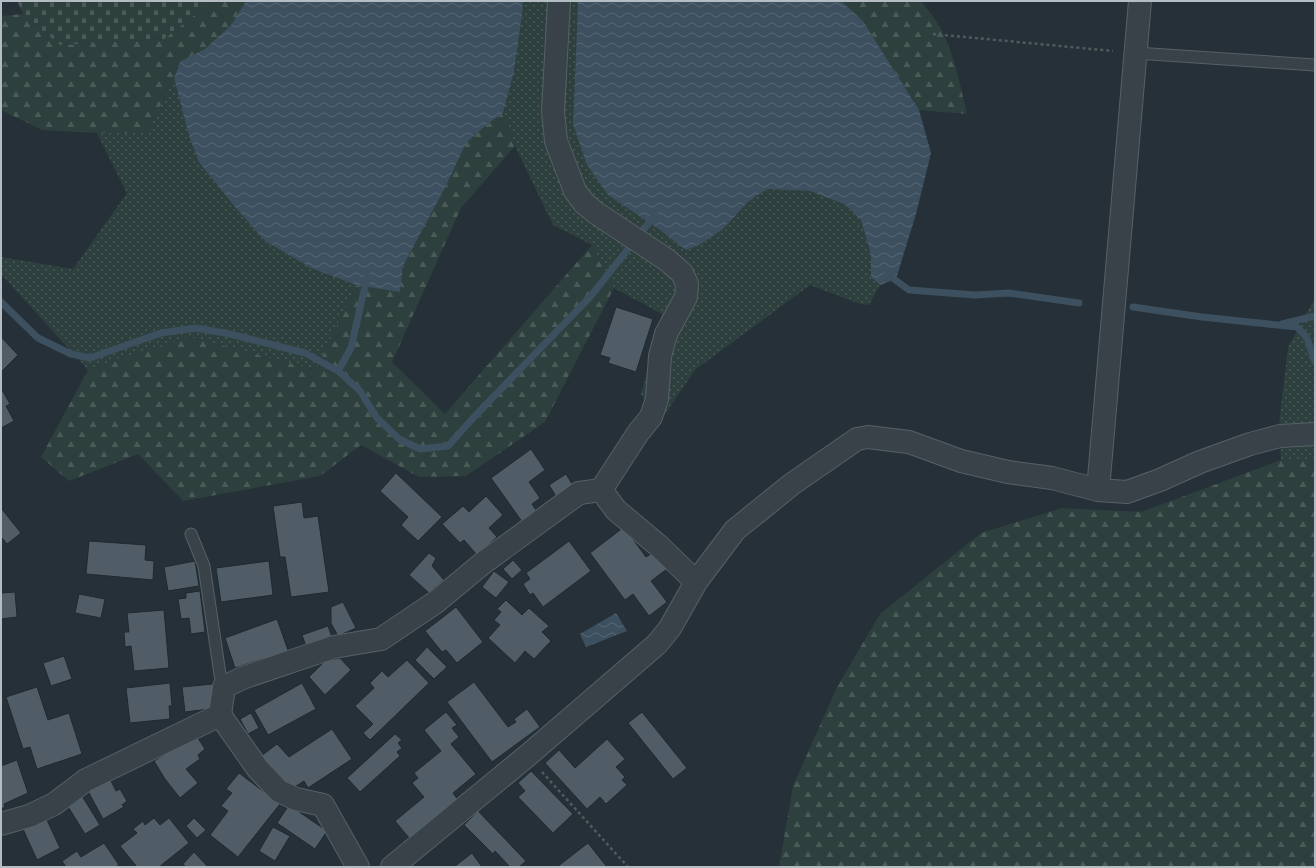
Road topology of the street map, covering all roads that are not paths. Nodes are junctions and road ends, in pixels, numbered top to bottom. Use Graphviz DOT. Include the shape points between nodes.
graph roads {
  1 [pos="559,1"];
  2 [pos="1140,1"];
  3 [pos="1136,53"];
  4 [pos="1315,65"];
  5 [pos="1315,434"];
  6 [pos="601,490"];
  7 [pos="1098,490"];
  8 [pos="191,534"];
  9 [pos="696,582"];
  10 [pos="224,688"];
  11 [pos="220,715"];
  12 [pos="1,824"];
  13 [pos="358,867"];
  14 [pos="392,867"];
  1 -- 6 [label="street" via="553,111 556,141 575,191 596,213 667,260 682,273 687,284 686,297 666,334 660,356 657,399 651,416"];
  2 -- 3 [label="street"];
  3 -- 4 [label="lane"];
  3 -- 7 [label="street"];
  5 -- 7 [label="street" via="1280,436 1250,444 1127,492"];
  6 -- 9 [label="street" via="616,510 659,546"];
  6 -- 10 [label="street" via="579,493 483,563 436,602 380,639 334,647 245,677"];
  7 -- 9 [label="street" via="1052,478 1008,472 961,461 909,442 868,437 857,439 792,484 735,530"];
  8 -- 10 [label="lane" via="204,566"];
  9 -- 14 [label="street" via="670,628 657,644"];
  10 -- 11 [label="street"];
  11 -- 12 [label="street" via="86,780 54,804 29,816"];
  11 -- 13 [label="street" via="258,769 279,791 296,799 323,805"];
}
